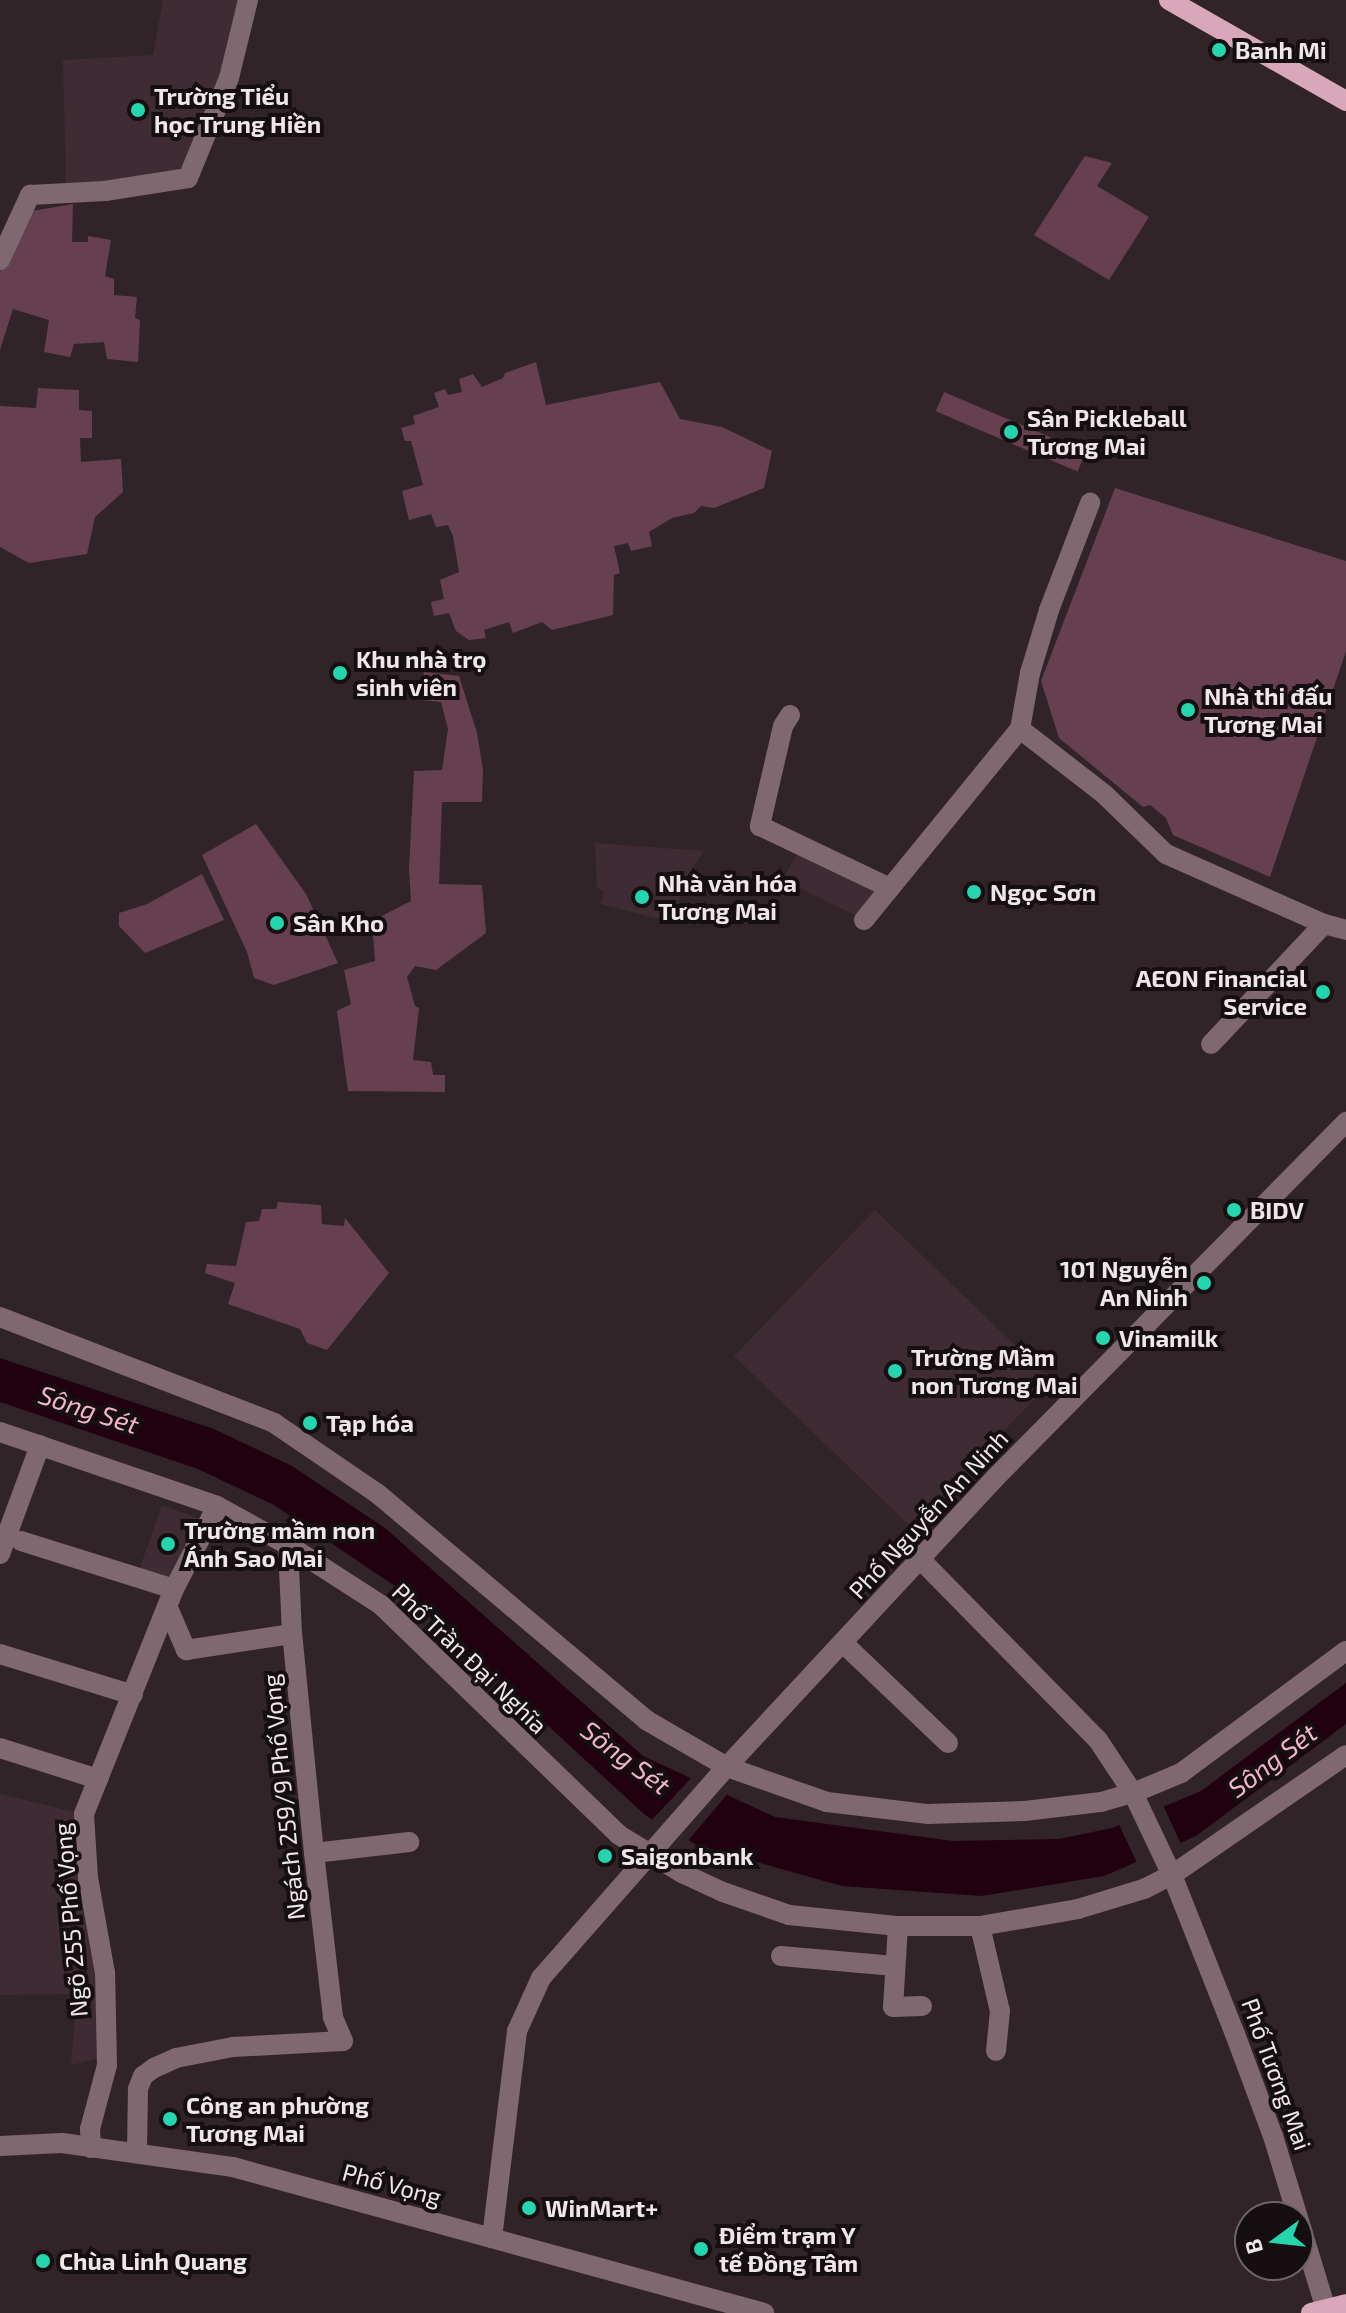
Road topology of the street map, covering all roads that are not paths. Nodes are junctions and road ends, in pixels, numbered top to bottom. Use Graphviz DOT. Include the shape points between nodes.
graph roads {
  1 [pos="248,0"];
  2 [pos="1169,0"];
  3 [pos="1346,101"];
  4 [pos="0,260"];
  5 [pos="1090,503"];
  6 [pos="790,715"];
  7 [pos="1020,729"];
  8 [pos="890,888"];
  9 [pos="864,920"];
  10 [pos="1324,924"];
  11 [pos="1346,930"];
  12 [pos="1211,1044"];
  13 [pos="1346,1122"];
  14 [pos="0,1317"];
  15 [pos="0,1432"];
  16 [pos="40,1445"];
  17 [pos="217,1506"];
  18 [pos="21,1541"];
  19 [pos="288,1545"];
  20 [pos="0,1554"];
  21 [pos="921,1560"];
  22 [pos="171,1598"];
  23 [pos="292,1634"];
  24 [pos="843,1643"];
  25 [pos="1346,1651"];
  26 [pos="0,1654"];
  27 [pos="133,1695"];
  28 [pos="948,1743"];
  29 [pos="0,1748"];
  30 [pos="1346,1755"];
  31 [pos="724,1771"];
  32 [pos="98,1779"];
  33 [pos="1135,1800"];
  34 [pos="409,1842"];
  35 [pos="658,1848"];
  36 [pos="314,1853"];
  37 [pos="1167,1868"];
  38 [pos="898,1926"];
  39 [pos="980,1926"];
  40 [pos="781,1956"];
  41 [pos="895,1966"];
  42 [pos="922,2006"];
  43 [pos="996,2051"];
  44 [pos="0,2146"];
  45 [pos="91,2148"];
  46 [pos="137,2151"];
  47 [pos="492,2238"];
  48 [pos="1328,2310"];
  49 [pos="764,2313"];
  1 -- 4 [label="street" via="229,78 188,178 105,191 30,195"];
  2 -- 3 [label="main road"];
  5 -- 7 [label="street" via="1049,610"];
  6 -- 8 [label="street" via="760,826"];
  7 -- 8 [label="street"];
  7 -- 10 [label="street" via="1104,794 1166,854"];
  8 -- 9 [label="street"];
  10 -- 11 [label="street"];
  10 -- 12 [label="street"];
  13 -- 21 [label="street, Phố Nguyễn An Ninh"];
  14 -- 31 [label="street" via="274,1423 378,1494 646,1720"];
  15 -- 16 [label="street, Phố Trần Đại Nghĩa"];
  16 -- 17 [label="street, Phố Trần Đại Nghĩa"];
  16 -- 20 [label="street"];
  17 -- 19 [label="street, Phố Trần Đại Nghĩa"];
  17 -- 22 [label="street, Ngõ 255 Phố Vọng"];
  18 -- 22 [label="street"];
  19 -- 23 [label="street, Ngách 259/9 Phố Vọng"];
  19 -- 35 [label="street, Phố Trần Đại Nghĩa" via="381,1605 619,1835"];
  21 -- 24 [label="street, Phố Nguyễn An Ninh"];
  21 -- 33 [label="street" via="1098,1740"];
  22 -- 23 [label="street" via="186,1650"];
  22 -- 27 [label="street, Ngõ 255 Phố Vọng"];
  23 -- 36 [label="street, Ngách 259/9 Phố Vọng"];
  24 -- 28 [label="street"];
  24 -- 31 [label="street, Phố Nguyễn An Ninh"];
  25 -- 33 [label="street" via="1181,1773"];
  26 -- 27 [label="street"];
  27 -- 32 [label="street, Ngõ 255 Phố Vọng"];
  29 -- 32 [label="street"];
  30 -- 37 [label="street, Phố Trần Đại Nghĩa"];
  31 -- 33 [label="street" via="827,1802 928,1814"];
  31 -- 35 [label="street, Phố Nguyễn An Ninh"];
  32 -- 45 [label="street, Ngõ 255 Phố Vọng" via="84,1814 88,1878 105,1973 107,2065 90,2129"];
  33 -- 37 [label="street, Phố Tương Mai"];
  34 -- 36 [label="street"];
  35 -- 38 [label="street, Phố Trần Đại Nghĩa" via="723,1892 789,1915"];
  35 -- 47 [label="street" via="541,1978 523,2015"];
  36 -- 46 [label="street, Ngách 259/9 Phố Vọng" via="333,2017 343,2041 233,2047 176,2058 154,2068 138,2089"];
  37 -- 39 [label="street, Phố Trần Đại Nghĩa" via="1144,1889 1078,1909"];
  37 -- 48 [label="street, Phố Tương Mai" via="1273,2136"];
  38 -- 39 [label="street, Phố Trần Đại Nghĩa"];
  38 -- 41 [label="street"];
  39 -- 43 [label="street" via="1000,2011"];
  40 -- 41 [label="street"];
  41 -- 42 [label="street" via="893,2007"];
  44 -- 45 [label="street, Phố Vọng" via="62,2143"];
  45 -- 46 [label="street, Phố Vọng"];
  46 -- 47 [label="street, Phố Vọng" via="233,2167"];
  47 -- 49 [label="street, Phố Vọng"];
}
